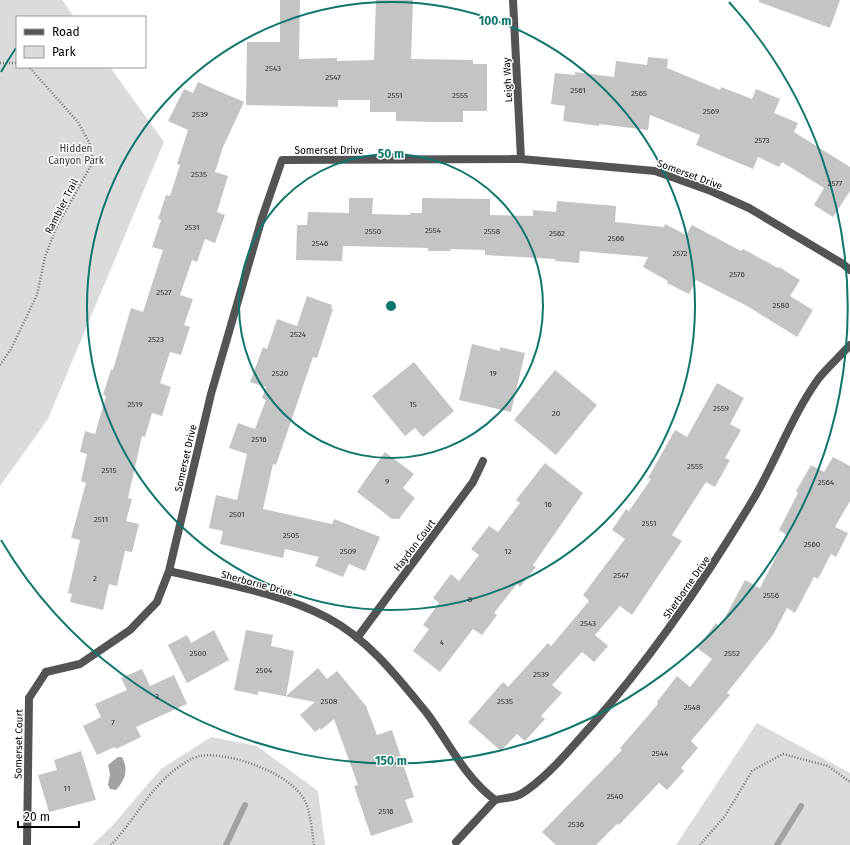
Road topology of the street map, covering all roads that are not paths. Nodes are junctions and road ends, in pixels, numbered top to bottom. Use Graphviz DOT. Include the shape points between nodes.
graph roads {
  1 [pos="513,0"];
  2 [pos="521,159"];
  3 [pos="850,270"];
  4 [pos="850,345"];
  5 [pos="483,461"];
  6 [pos="169,571"];
  7 [pos="357,638"];
  8 [pos="495,800"];
  9 [pos="456,842"];
  10 [pos="27,845"];
  1 -- 2 [label="street, Leigh Way"];
  2 -- 3 [label="street, Somerset Drive" via="655,171 749,208"];
  2 -- 6 [label="street, Somerset Drive" via="282,160 262,218 211,394"];
  4 -- 8 [label="street, Sherborne Drive" via="819,378 795,417 760,488 720,554 616,698 544,776 520,794"];
  5 -- 7 [label="street, Haydon Court" via="473,482"];
  6 -- 7 [label="street, Sherborne Drive" via="278,597 330,618"];
  6 -- 10 [label="street, Somerset Court" via="157,602 130,630 80,664 46,672 29,698"];
  7 -- 8 [label="street, Sherborne Drive" via="394,673 427,714 479,788"];
  8 -- 9 [label="street"];
}
